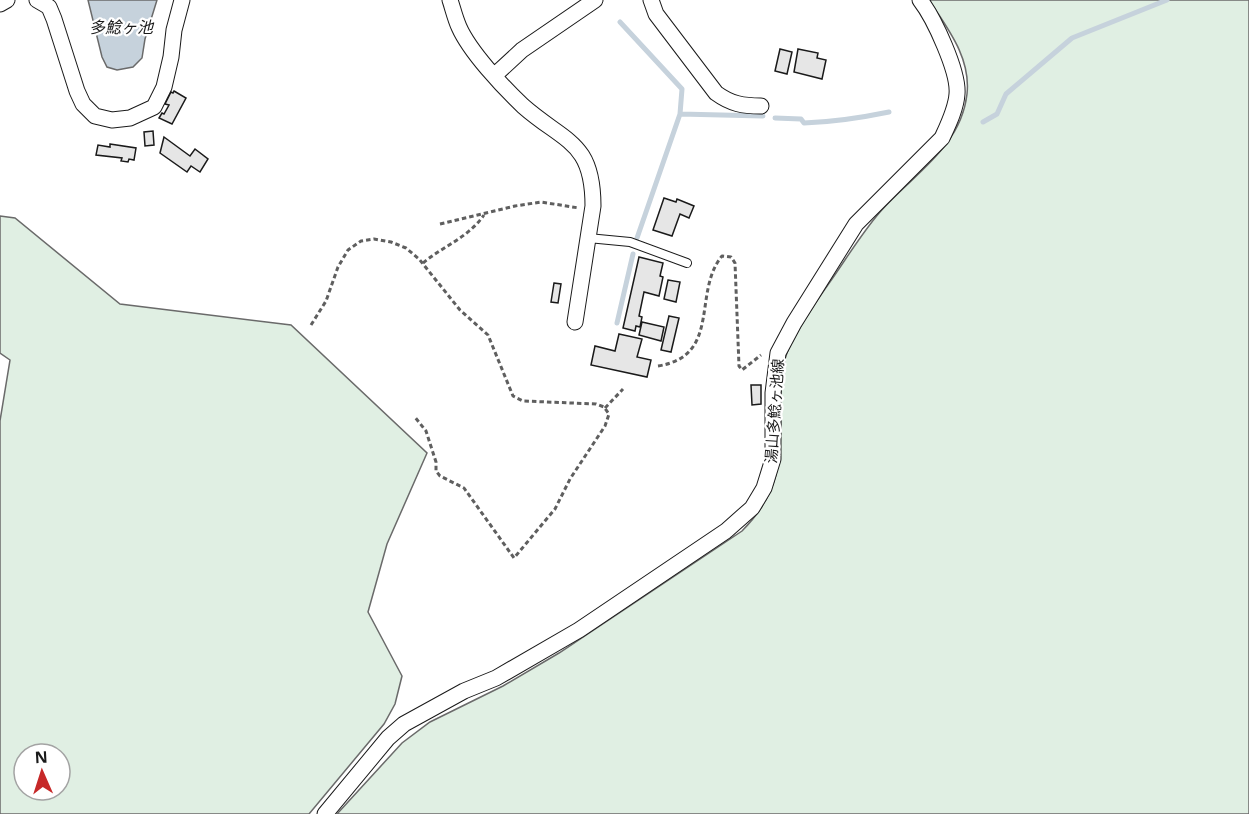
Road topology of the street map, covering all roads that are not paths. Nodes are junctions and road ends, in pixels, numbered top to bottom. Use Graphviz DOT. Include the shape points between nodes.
graph roads {
  1 [pos="7,0"];
  2 [pos="37,0"];
  3 [pos="182,0"];
  4 [pos="450,0"];
  5 [pos="595,0"];
  6 [pos="651,0"];
  7 [pos="920,0"];
  8 [pos="0,4"];
  9 [pos="495,75"];
  10 [pos="760,106"];
  11 [pos="588,238"];
  12 [pos="687,263"];
  13 [pos="574,322"];
  14 [pos="325,814"];
  1 -- 8 [label="street"];
  2 -- 3 [label="street" via="49,7 54,18 84,104 95,116 112,120 130,118 154,107 164,87"];
  4 -- 9 [label="street" via="466,40"];
  5 -- 9 [label="street" via="522,50"];
  6 -- 10 [label="street" via="656,14 716,93 739,105"];
  7 -- 14 [label="street, 湯山多鯰ヶ池線" via="953,68 957,94 950,121 942,138 856,224 783,343 773,393 773,459 764,488 752,508 726,531 579,630 496,678 404,724"];
  9 -- 11 [label="street" via="524,106 571,141 582,154 593,187"];
  11 -- 12 [label="lane" via="630,242"];
  11 -- 13 [label="street"];
}
